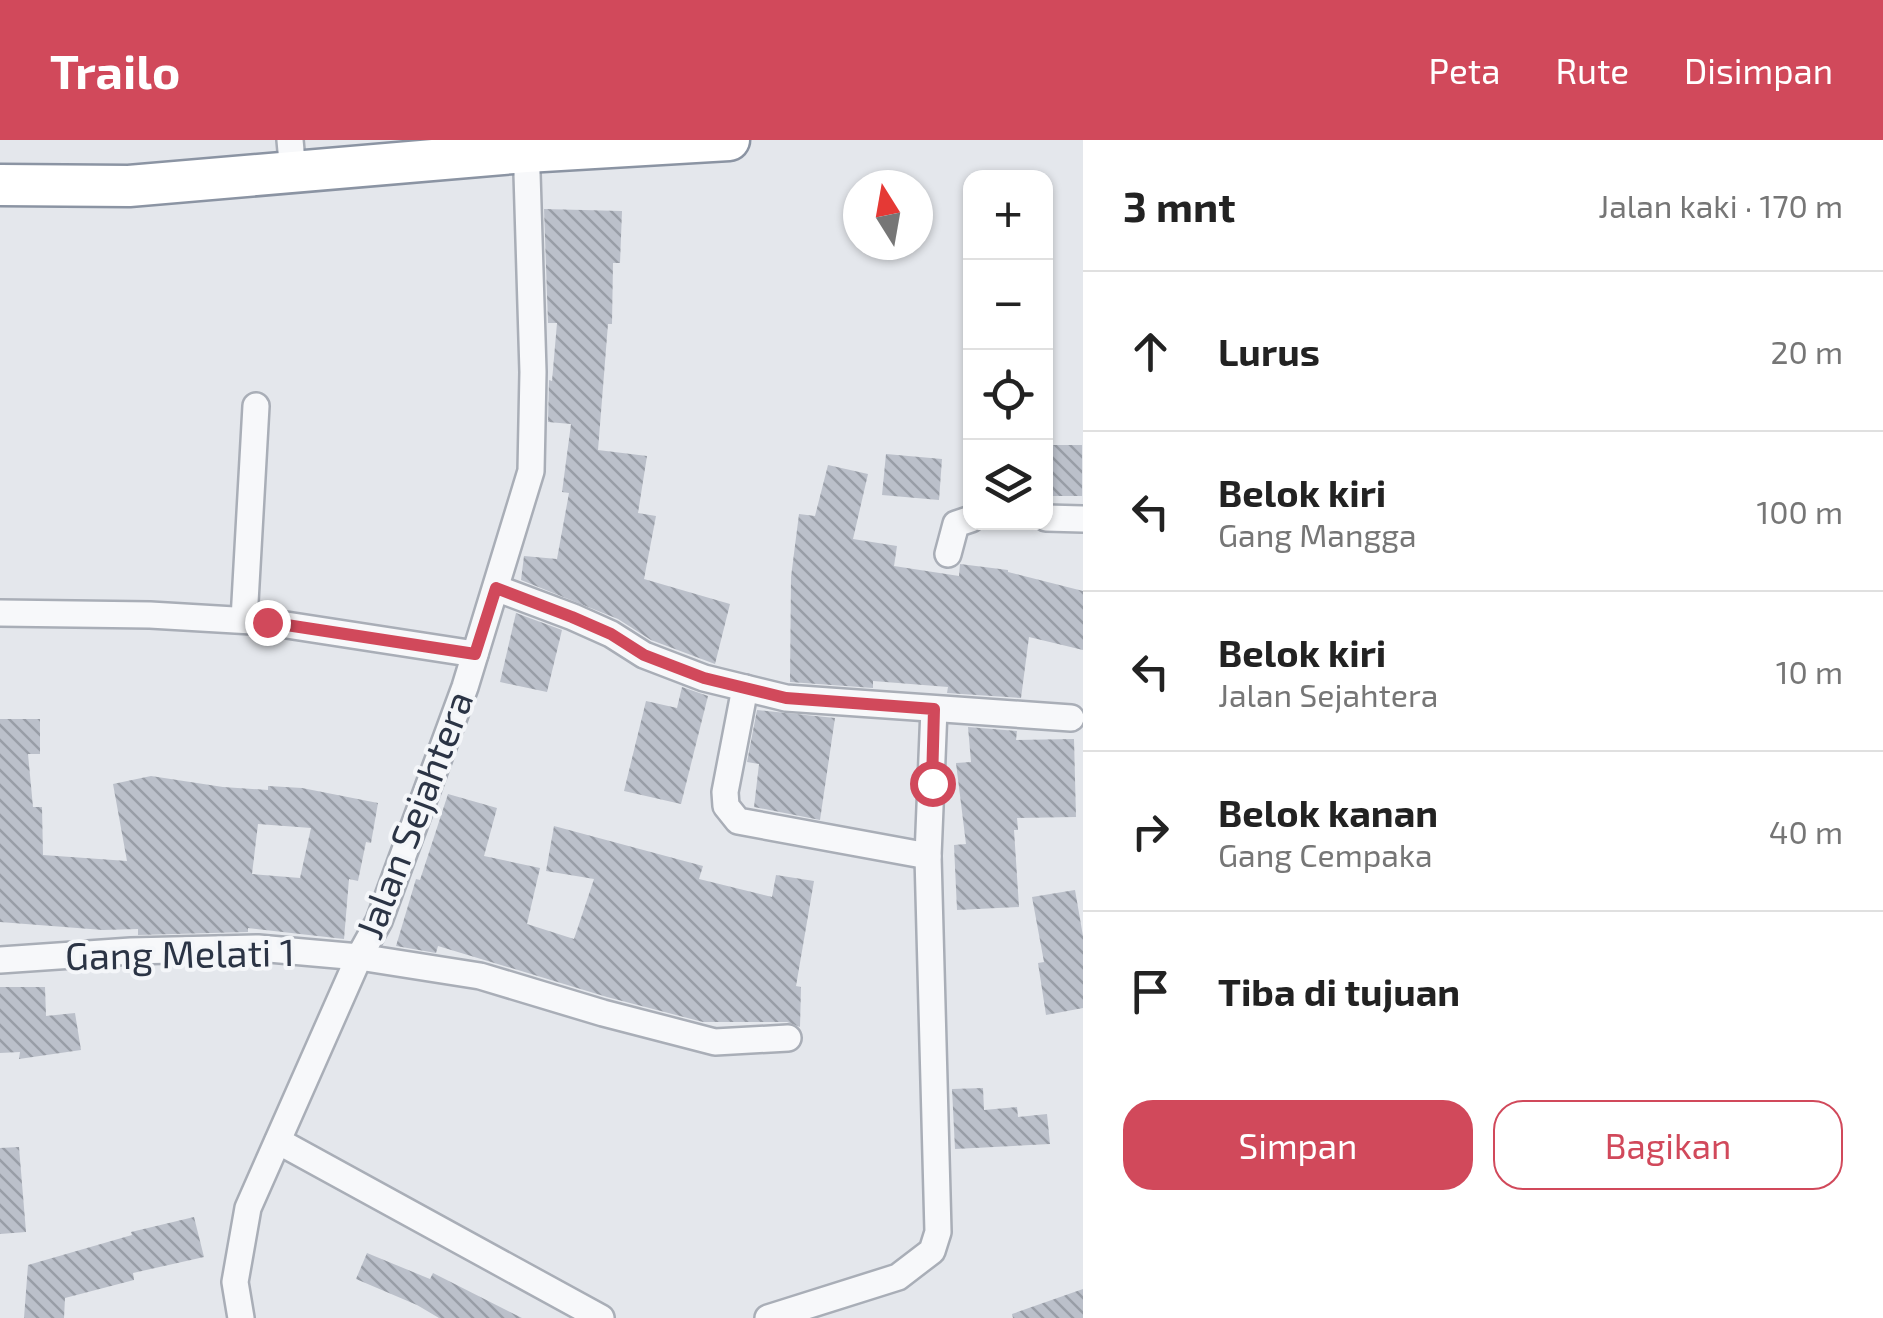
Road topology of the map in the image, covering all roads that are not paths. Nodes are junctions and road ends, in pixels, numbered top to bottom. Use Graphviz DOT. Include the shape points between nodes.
graph roads {
  1 [pos="729,140"];
  2 [pos="526,146"];
  3 [pos="291,157"];
  4 [pos="0,185"];
  5 [pos="256,406"];
  6 [pos="1053,518"];
  7 [pos="1083,519"];
  8 [pos="963,522"];
  9 [pos="948,554"];
  10 [pos="496,588"];
  11 [pos="0,613"];
  12 [pos="244,620"];
  13 [pos="475,654"];
  14 [pos="745,688"];
  15 [pos="934,709"];
  16 [pos="1072,718"];
  17 [pos="928,856"];
  18 [pos="359,957"];
  19 [pos="0,960"];
  20 [pos="788,1038"];
  21 [pos="278,1141"];
  22 [pos="240,1318"];
  23 [pos="601,1318"];
  24 [pos="768,1318"];
  1 -- 2 [label="highway"];
  2 -- 3 [label="highway"];
  2 -- 10 [label="street, Jalan Sejahtera" via="531,471"];
  3 -- 4 [label="highway" via="129,186"];
  5 -- 12 [label="street"];
  6 -- 7 [label="street"];
  8 -- 9 [label="street" via="956,524"];
  10 -- 13 [label="street, Jalan Sejahtera"];
  10 -- 14 [label="street" via="611,634 644,655"];
  11 -- 12 [label="street"];
  12 -- 13 [label="street"];
  13 -- 18 [label="street, Jalan Sejahtera" via="379,921"];
  14 -- 15 [label="street" via="786,698"];
  14 -- 17 [label="street" via="725,792 738,822"];
  15 -- 16 [label="street"];
  15 -- 17 [label="street"];
  17 -- 24 [label="street" via="938,1192 932,1251 898,1278"];
  18 -- 19 [label="street, Gang Melati 1" via="258,948"];
  18 -- 20 [label="street, Gang Melati 1" via="480,976 715,1042"];
  18 -- 21 [label="street, Jalan Sejahtera"];
  21 -- 22 [label="street, Jalan Sejahtera" via="248,1208 235,1282"];
  21 -- 23 [label="street"];
}
